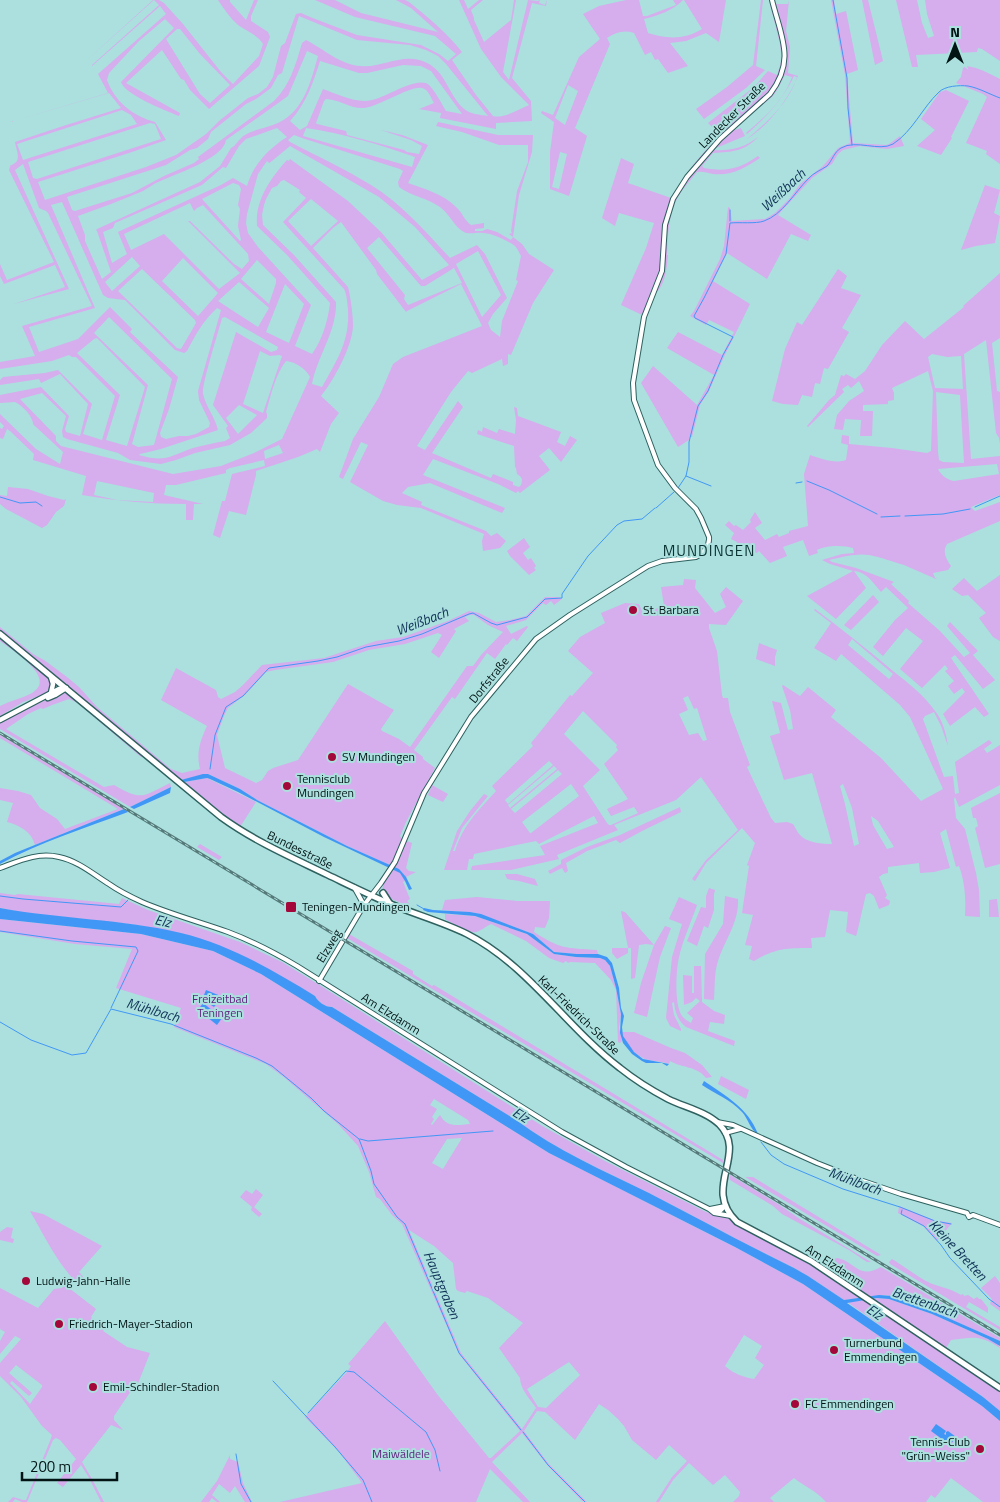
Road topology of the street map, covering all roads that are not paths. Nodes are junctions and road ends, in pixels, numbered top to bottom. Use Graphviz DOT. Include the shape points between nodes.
graph roads {
  1 [pos="772,0"];
  2 [pos="696,557"];
  3 [pos="0,634"];
  4 [pos="50,675"];
  5 [pos="66,688"];
  6 [pos="51,693"];
  7 [pos="41,700"];
  8 [pos="0,720"];
  9 [pos="0,868"];
  10 [pos="381,883"];
  11 [pos="354,887"];
  12 [pos="383,893"];
  13 [pos="371,895"];
  14 [pos="391,904"];
  15 [pos="364,905"];
  16 [pos="417,914"];
  17 [pos="320,981"];
  18 [pos="716,1122"];
  19 [pos="733,1125"];
  20 [pos="740,1129"];
  21 [pos="725,1133"];
  22 [pos="725,1206"];
  23 [pos="709,1209"];
  24 [pos="731,1216"];
  25 [pos="1000,1225"];
  26 [pos="1000,1388"];
  1 -- 2 [label="street, Landecker Straße" via="784,40 782,73 770,94 720,139 687,177 673,199 665,225 662,270 644,317 633,383 634,400 658,465 696,509 707,530 710,540"];
  2 -- 10 [label="street, Dorfstraße" via="648,566 536,639 462,731 424,793 399,853"];
  3 -- 4 [label="main road, Bundesstraße"];
  4 -- 5 [label="main road, Bundesstraße"];
  4 -- 6 [label="main road"];
  5 -- 6 [label="main road"];
  5 -- 7 [label="main road"];
  5 -- 11 [label="main road, Bundesstraße" via="221,817 251,837"];
  6 -- 7 [label="main road"];
  7 -- 8 [label="main road"];
  9 -- 17 [label="street, Am Elzdamm" via="27,858 53,856 76,863 142,902 261,946"];
  10 -- 12 [label="street"];
  10 -- 13 [label="street, Dorfstraße"];
  11 -- 13 [label="main road, Bundesstraße"];
  11 -- 15 [label="street"];
  12 -- 14 [label="main road"];
  13 -- 14 [label="main road, Bundesstraße"];
  13 -- 15 [label="street, Elzweg"];
  14 -- 16 [label="main road, Bundesstraße"];
  15 -- 17 [label="street, Elzweg"];
  16 -- 18 [label="main road, Karl-Friedrich-Straße" via="466,933 494,950 613,1063 660,1094"];
  17 -- 23 [label="street, Am Elzdamm" via="562,1132"];
  18 -- 19 [label="street"];
  18 -- 21 [label="main road, Karl-Friedrich-Straße"];
  19 -- 20 [label="street"];
  19 -- 21 [label="street"];
  20 -- 21 [label="street"];
  20 -- 25 [label="street" via="843,1174"];
  21 -- 22 [label="main road, Am Elzdamm" via="730,1150 723,1191"];
  22 -- 23 [label="street"];
  22 -- 24 [label="main road, Am Elzdamm"];
  23 -- 24 [label="street, Am Elzdamm"];
  24 -- 26 [label="main road, Am Elzdamm" via="811,1262"];
}
